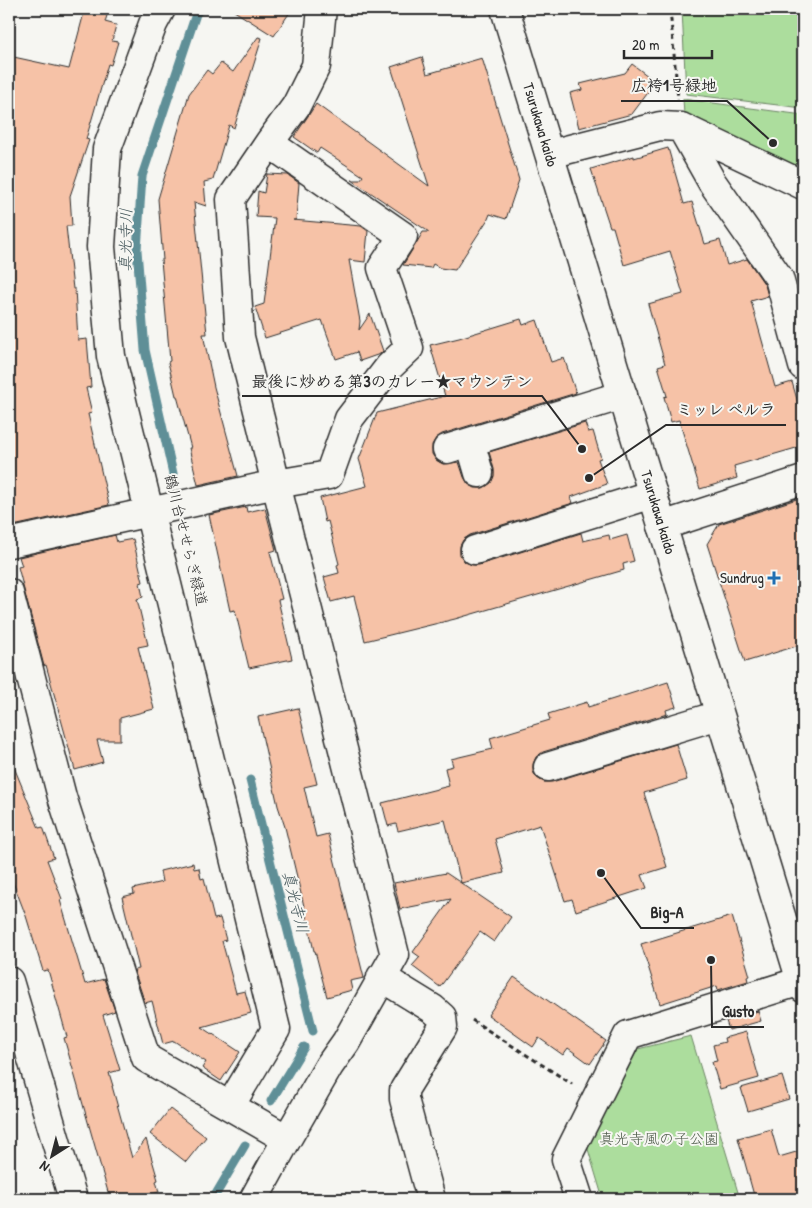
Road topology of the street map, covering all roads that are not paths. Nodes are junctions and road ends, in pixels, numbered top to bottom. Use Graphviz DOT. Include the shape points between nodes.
graph roads {
  1 [pos="322,9"];
  2 [pos="505,9"];
  3 [pos="154,14"];
  4 [pos="680,127"];
  5 [pos="269,143"];
  6 [pos="550,154"];
  7 [pos="803,185"];
  8 [pos="803,366"];
  9 [pos="623,395"];
  10 [pos="479,473"];
  11 [pos="803,480"];
  12 [pos="276,484"];
  13 [pos="653,494"];
  14 [pos="150,512"];
  15 [pos="662,526"];
  16 [pos="9,544"];
  17 [pos="476,550"];
  18 [pos="9,593"];
  19 [pos="719,715"];
  20 [pos="548,767"];
  21 [pos="381,977"];
  22 [pos="9,981"];
  23 [pos="802,985"];
  24 [pos="230,1106"];
  25 [pos="287,1139"];
  26 [pos="73,1199"];
  27 [pos="254,1199"];
  28 [pos="431,1199"];
  29 [pos="579,1199"];
  1 -- 5 [label="street" via="316,66 296,106"];
  2 -- 6 [label="street, Tsurukawa kaido"];
  3 -- 14 [label="street" via="107,149 101,247 111,356"];
  4 -- 6 [label="street" via="660,126"];
  4 -- 7 [label="street"];
  4 -- 8 [label="street" via="712,182 779,278"];
  5 -- 12 [label="street" via="231,199 240,337"];
  5 -- 12 [label="street" via="403,236 382,268 409,348 389,367 349,419 329,475"];
  6 -- 9 [label="street, Tsurukawa kaido"];
  9 -- 10 [label="street" via="458,445"];
  9 -- 13 [label="street, Tsurukawa kaido"];
  11 -- 15 [label="street"];
  12 -- 14 [label="street"];
  12 -- 21 [label="street" via="395,955"];
  13 -- 15 [label="street, Tsurukawa kaido"];
  13 -- 17 [label="street"];
  14 -- 16 [label="street"];
  14 -- 24 [label="street" via="276,1029"];
  15 -- 19 [label="street, Tsurukawa kaido"];
  18 -- 24 [label="street" via="62,797 146,1058"];
  19 -- 20 [label="street"];
  19 -- 23 [label="street, Tsurukawa kaido"];
  21 -- 25 [label="street"];
  21 -- 28 [label="street" via="442,1017 443,1027 404,1090"];
  22 -- 26 [label="street"];
  23 -- 29 [label="street" via="628,1035 566,1159"];
  24 -- 25 [label="street"];
  25 -- 27 [label="street"];
}
